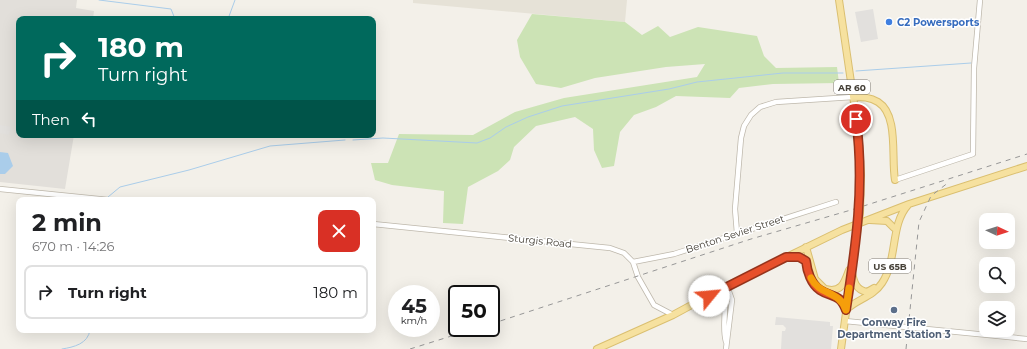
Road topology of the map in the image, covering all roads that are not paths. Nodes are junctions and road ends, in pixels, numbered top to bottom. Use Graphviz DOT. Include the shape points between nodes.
graph roads {
  1 [pos="839,0"];
  2 [pos="980,0"];
  3 [pos="854,97"];
  4 [pos="1027,166"];
  5 [pos="895,180"];
  6 [pos="0,189"];
  7 [pos="79,197"];
  8 [pos="836,202"];
  9 [pos="909,204"];
  10 [pos="896,208"];
  11 [pos="866,220"];
  12 [pos="376,224"];
  13 [pos="895,227"];
  14 [pos="737,232"];
  15 [pos="818,240"];
  16 [pos="805,247"];
  17 [pos="854,255"];
  18 [pos="786,257"];
  19 [pos="807,260"];
  20 [pos="633,262"];
  21 [pos="852,273"];
  22 [pos="727,286"];
  23 [pos="721,289"];
  24 [pos="846,310"];
  25 [pos="673,315"];
  26 [pos="845,321"];
  27 [pos="1027,339"];
  28 [pos="726,342"];
  29 [pos="597,349"];
  30 [pos="726,349"];
  31 [pos="841,349"];
  1 -- 3 [label="main road, AR 60"];
  2 -- 5 [label="street" via="974,68 974,154"];
  3 -- 5 [label="main road" via="877,101 890,118"];
  3 -- 14 [label="street" via="776,102 760,107 751,115 744,126 741,138 735,213"];
  3 -- 17 [label="main road, AR 60, bridge" via="861,174 860,213"];
  4 -- 9 [label="main road"];
  6 -- 7 [label="street"];
  8 -- 14 [label="street, Benton Sevier Street"];
  9 -- 10 [label="main road"];
  9 -- 13 [label="main road, US 65B"];
  10 -- 11 [label="main road"];
  10 -- 13 [label="main road"];
  11 -- 13 [label="main road" via="882,220"];
  11 -- 15 [label="main road"];
  12 -- 20 [label="street, Sturgis Road" via="610,248 624,253"];
  13 -- 21 [label="main road" via="888,259 875,288 867,292 862,291 854,283"];
  13 -- 24 [label="main road, US 65B" via="890,265 883,282 876,292 854,302"];
  14 -- 20 [label="street, Benton Sevier Street" via="674,254"];
  15 -- 16 [label="main road"];
  15 -- 19 [label="main road"];
  16 -- 18 [label="main road"];
  16 -- 19 [label="main road"];
  17 -- 19 [label="main road" via="842,286 832,290 819,285"];
  17 -- 21 [label="main road, AR 60"];
  18 -- 19 [label="main road"];
  18 -- 22 [label="main road"];
  19 -- 24 [label="main road" via="814,284 837,297 843,302"];
  20 -- 25 [label="street" via="638,277 654,305"];
  21 -- 24 [label="main road, AR 60"];
  22 -- 23 [label="main road"];
  22 -- 28 [label="street" via="732,300"];
  23 -- 25 [label="main road"];
  23 -- 28 [label="street" via="724,296 723,326"];
  24 -- 26 [label="main road"];
  25 -- 29 [label="main road"];
  26 -- 27 [label="street"];
  26 -- 31 [label="main road"];
  28 -- 30 [label="street"];
}
